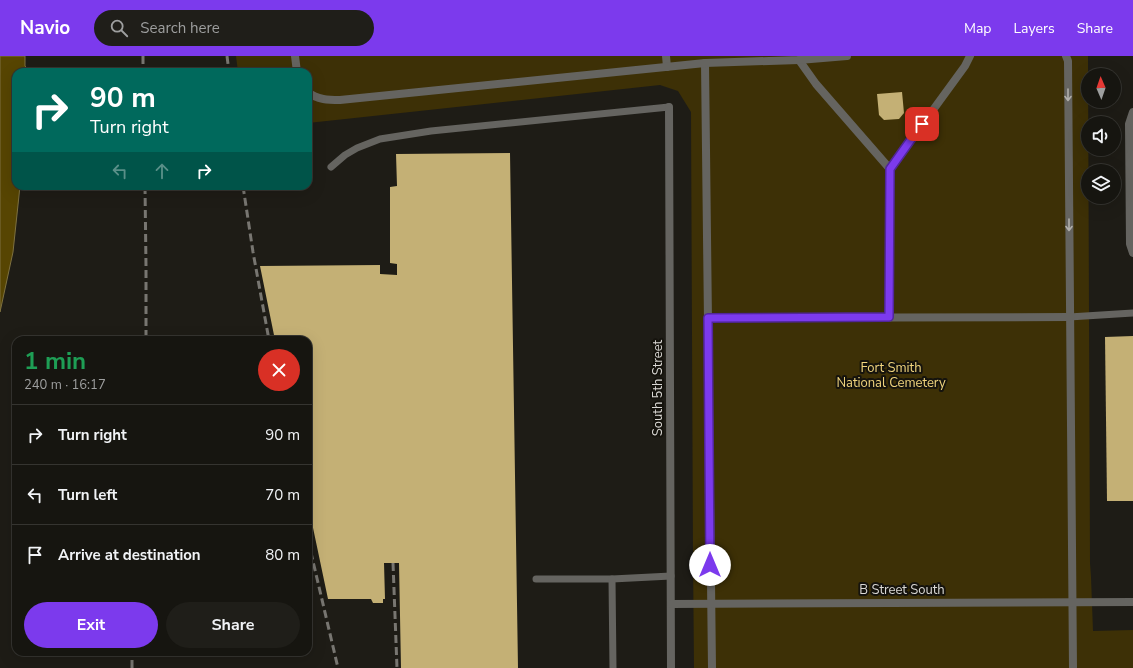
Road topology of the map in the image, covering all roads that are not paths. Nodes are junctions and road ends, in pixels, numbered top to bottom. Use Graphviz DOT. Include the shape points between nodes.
graph roads {
  1 [pos="295,56"];
  2 [pos="666,56"];
  3 [pos="847,56"];
  4 [pos="970,56"];
  5 [pos="1066,56"];
  6 [pos="799,60"];
  7 [pos="705,64"];
  8 [pos="667,67"];
  9 [pos="296,68"];
  10 [pos="312,95"];
  11 [pos="669,107"];
  12 [pos="1133,112"];
  13 [pos="331,167"];
  14 [pos="890,169"];
  15 [pos="1133,254"];
  16 [pos="1133,313"];
  17 [pos="1069,316"];
  18 [pos="889,317"];
  19 [pos="708,318"];
  20 [pos="671,576"];
  21 [pos="536,579"];
  22 [pos="612,579"];
  23 [pos="1072,602"];
  24 [pos="1133,602"];
  25 [pos="711,603"];
  26 [pos="671,604"];
  27 [pos="613,668"];
  28 [pos="671,668"];
  29 [pos="712,668"];
  30 [pos="1073,668"];
  1 -- 9 [label="street"];
  2 -- 8 [label="street"];
  3 -- 6 [label="street"];
  4 -- 14 [label="street"];
  5 -- 17 [label="street, one-way"];
  6 -- 7 [label="street"];
  6 -- 14 [label="street" via="816,84"];
  7 -- 8 [label="street"];
  7 -- 19 [label="street"];
  8 -- 10 [label="street" via="340,100 322,100"];
  11 -- 13 [label="lane" via="431,131 380,139 345,154"];
  11 -- 20 [label="street, South 5th Street"];
  12 -- 15 [label="street" via="1129,124 1130,244"];
  14 -- 18 [label="street"];
  16 -- 17 [label="lane"];
  17 -- 18 [label="street"];
  17 -- 23 [label="street"];
  18 -- 19 [label="street"];
  19 -- 25 [label="street"];
  20 -- 22 [label="lane"];
  20 -- 26 [label="street, South 5th Street"];
  21 -- 22 [label="lane"];
  22 -- 27 [label="lane"];
  23 -- 24 [label="street, B Street South"];
  23 -- 25 [label="street, B Street South"];
  23 -- 30 [label="street"];
  25 -- 26 [label="street, B Street South"];
  25 -- 29 [label="street"];
  26 -- 28 [label="street, South 5th Street"];
}
